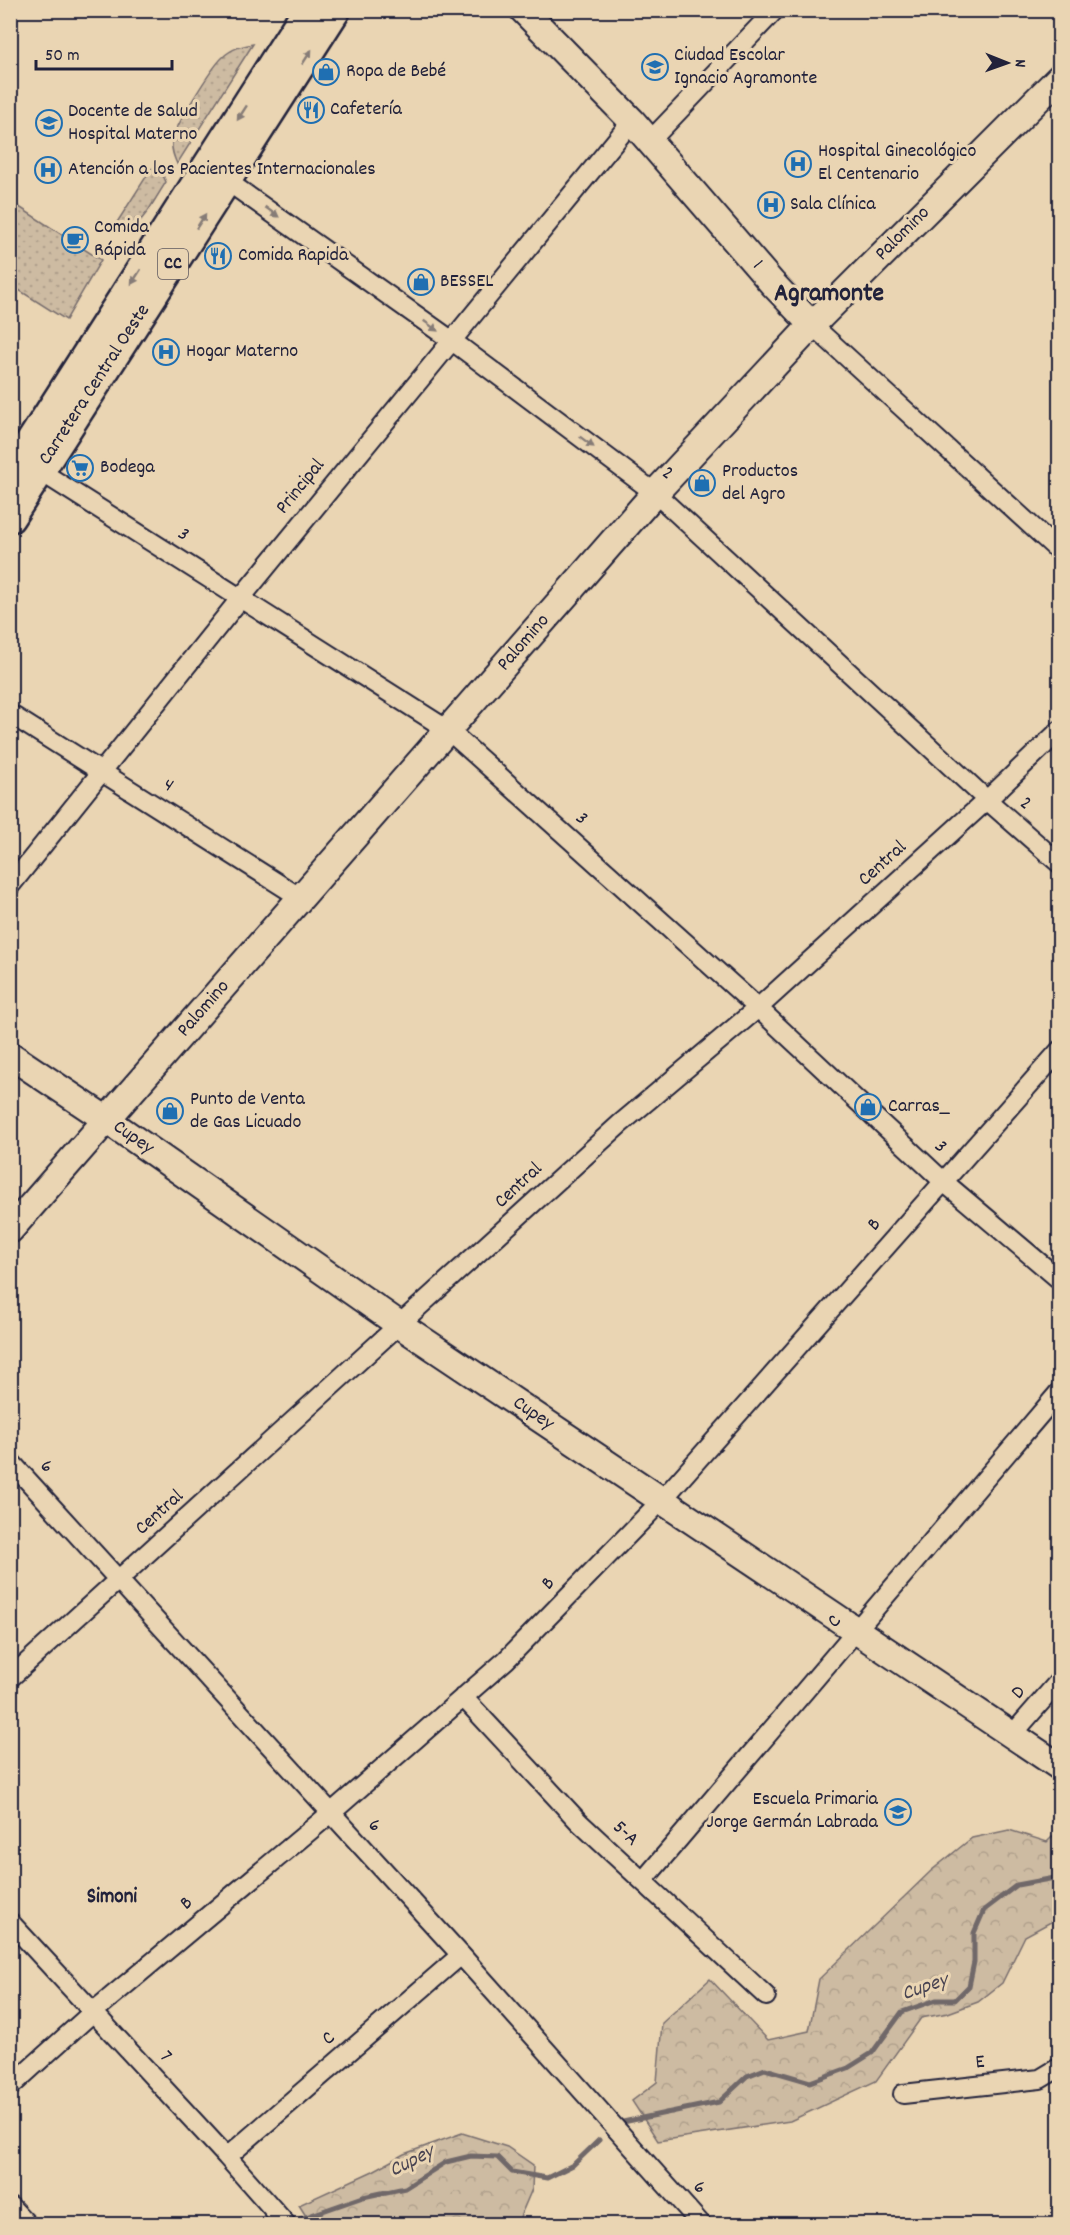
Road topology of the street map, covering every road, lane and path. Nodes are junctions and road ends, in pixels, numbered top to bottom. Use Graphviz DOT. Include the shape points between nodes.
graph roads {
  1 [pos="307,10"];
  2 [pos="336,10"];
  3 [pos="523,10"];
  4 [pos="776,10"];
  5 [pos="1059,77"];
  6 [pos="632,122"];
  7 [pos="649,142"];
  8 [pos="217,174"];
  9 [pos="812,325"];
  10 [pos="451,340"];
  11 [pos="24,468"];
  12 [pos="655,493"];
  13 [pos="10,518"];
  14 [pos="1059,552"];
  15 [pos="240,598"];
  16 [pos="10,714"];
  17 [pos="448,730"];
  18 [pos="1059,730"];
  19 [pos="102,771"];
  20 [pos="987,800"];
  21 [pos="1059,864"];
  22 [pos="10,886"];
  23 [pos="301,898"];
  24 [pos="758,1008"];
  25 [pos="1059,1050"];
  26 [pos="10,1055"];
  27 [pos="107,1120"];
  28 [pos="944,1182"];
  29 [pos="10,1230"];
  30 [pos="1059,1280"];
  31 [pos="400,1325"];
  32 [pos="1059,1391"];
  33 [pos="10,1461"];
  34 [pos="662,1500"];
  35 [pos="119,1581"];
  36 [pos="856,1632"];
  37 [pos="10,1678"];
  38 [pos="1059,1680"];
  39 [pos="463,1697"];
  40 [pos="1012,1736"];
  41 [pos="1059,1767"];
  42 [pos="331,1813"];
  43 [pos="643,1881"];
  44 [pos="10,1922"];
  45 [pos="461,1955"];
  46 [pos="766,1996"];
  47 [pos="93,2012"];
  48 [pos="1059,2067"];
  49 [pos="10,2087"];
  50 [pos="903,2094"];
  51 [pos="227,2157"];
  52 [pos="10,2205"];
  53 [pos="27,2224"];
  54 [pos="286,2224"];
  55 [pos="701,2224"];
  1 -- 8 [label="main road, Carretera Central Oeste / CC, one-way"];
  8 -- 2 [label="main road, Carretera Central Oeste / CC, one-way"];
  3 -- 6 [label="street, 1"];
  4 -- 7 [label="street"];
  5 -- 9 [label="street, Palomino"];
  6 -- 7 [label="street, 1"];
  6 -- 10 [label="street, Principal"];
  7 -- 9 [label="street, 1"];
  8 -- 10 [label="street, 2, one-way"];
  8 -- 11 [label="main road, Carretera Central Oeste / CC"];
  9 -- 12 [label="street, Palomino"];
  9 -- 14 [label="street, 1"];
  10 -- 12 [label="street, 2, one-way"];
  10 -- 15 [label="street, Principal"];
  11 -- 13 [label="main road, Carretera Central Oeste / CC"];
  11 -- 15 [label="street, 3"];
  12 -- 17 [label="street, Palomino"];
  12 -- 20 [label="street, 2"];
  15 -- 17 [label="street, 3"];
  15 -- 19 [label="street, Principal"];
  16 -- 19 [label="street, 4"];
  17 -- 23 [label="street, Palomino"];
  17 -- 24 [label="street, 3"];
  18 -- 20 [label="street, Central"];
  19 -- 22 [label="street, Principal"];
  19 -- 23 [label="street, 4"];
  20 -- 21 [label="street, 2"];
  20 -- 24 [label="street, Central"];
  23 -- 27 [label="street, Palomino"];
  24 -- 28 [label="street, 3"];
  24 -- 31 [label="street, Central" via="620,1124"];
  25 -- 28 [label="street, B"];
  26 -- 27 [label="street, Cupey"];
  27 -- 29 [label="street, Palomino"];
  27 -- 31 [label="street, Cupey"];
  28 -- 30 [label="street, 3"];
  28 -- 34 [label="street, B"];
  31 -- 34 [label="street, Cupey"];
  31 -- 35 [label="street, Central"];
  32 -- 36 [label="street, C"];
  33 -- 35 [label="street, 6"];
  34 -- 36 [label="street, Cupey"];
  34 -- 39 [label="street, B" via="506,1660"];
  35 -- 37 [label="street, Central"];
  35 -- 42 [label="street, 6"];
  36 -- 40 [label="street, Cupey"];
  36 -- 43 [label="street, C"];
  38 -- 40 [label="street, D"];
  39 -- 42 [label="street, B"];
  39 -- 43 [label="street, 5-A" via="579,1822"];
  40 -- 41 [label="street, Cupey"];
  42 -- 45 [label="street, 6"];
  42 -- 47 [label="street, B"];
  43 -- 46 [label="street, 5-A"];
  44 -- 47 [label="street, 7"];
  45 -- 51 [label="street, C"];
  45 -- 55 [label="street, 6"];
  47 -- 49 [label="street, B"];
  47 -- 51 [label="street, 7"];
  48 -- 50 [label="street, E" via="1040,2079"];
  51 -- 54 [label="street, 7"];
  52 -- 53 [label="street"];
}
